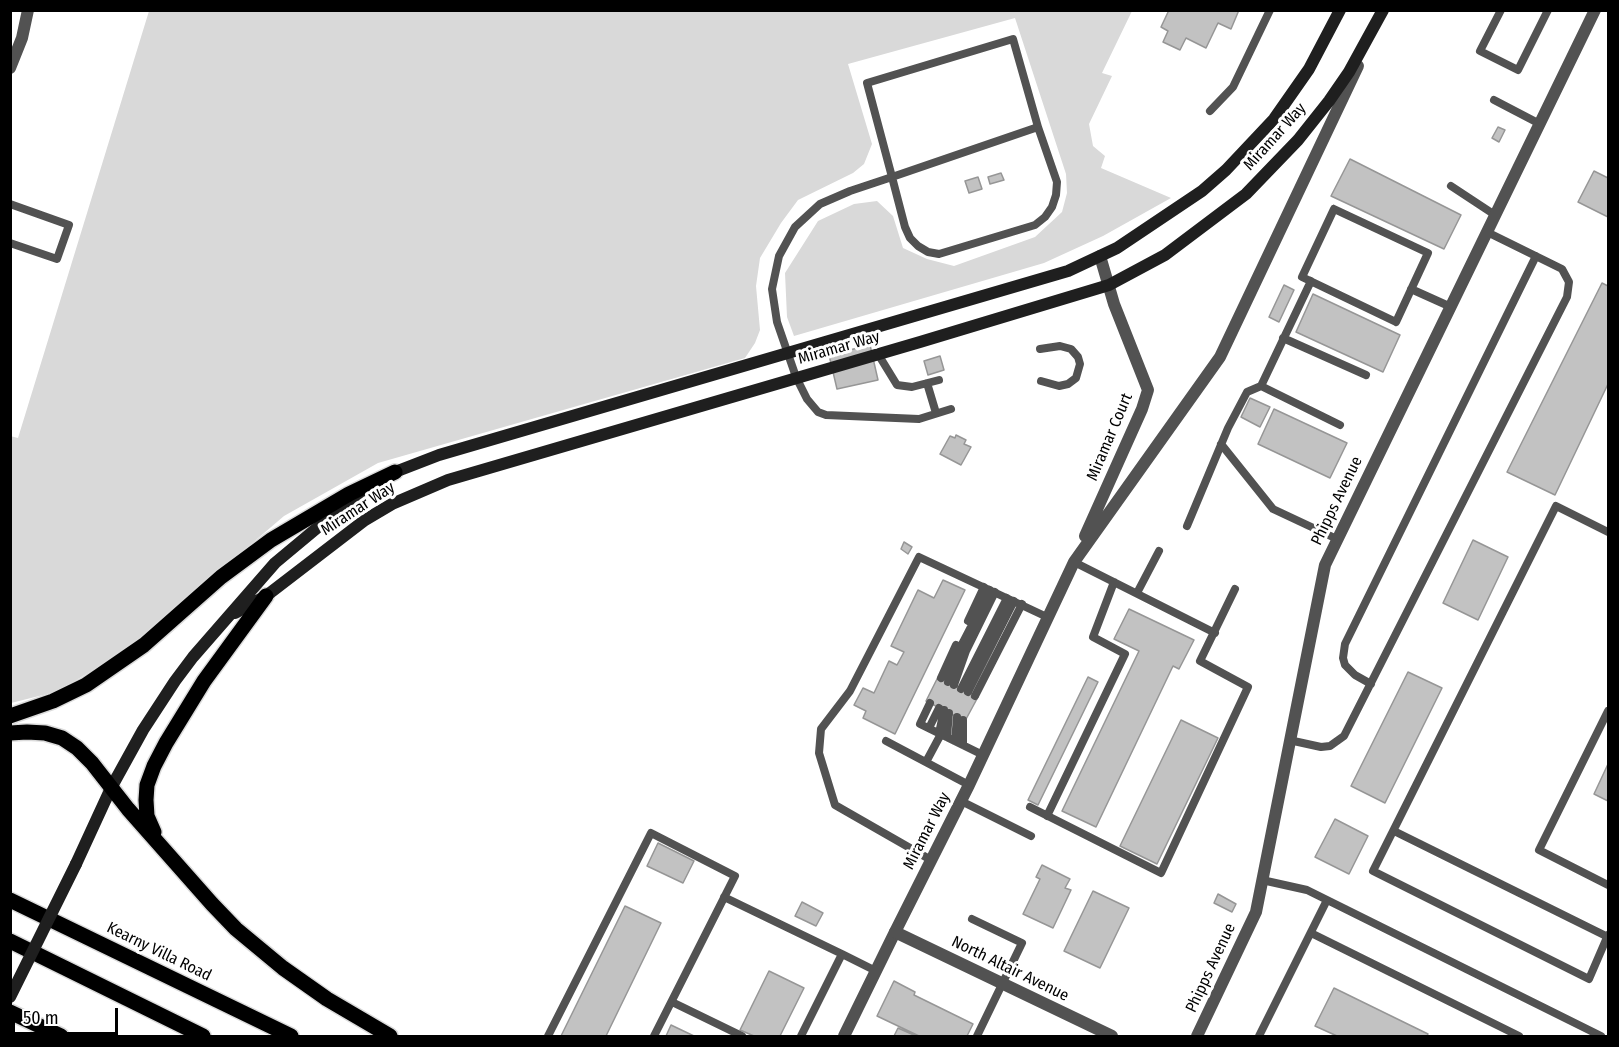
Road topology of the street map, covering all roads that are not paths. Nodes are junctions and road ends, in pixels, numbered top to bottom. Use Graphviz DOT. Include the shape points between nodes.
graph roads {
  1 [pos="28,10"];
  2 [pos="1270,10"];
  3 [pos="1340,10"];
  4 [pos="1383,10"];
  5 [pos="1501,10"];
  6 [pos="1548,10"];
  7 [pos="1595,10"];
  8 [pos="10,68"];
  9 [pos="1494,100"];
  10 [pos="1210,111"];
  11 [pos="1540,124"];
  12 [pos="1038,127"];
  13 [pos="892,177"];
  14 [pos="1450,186"];
  15 [pos="10,204"];
  16 [pos="1495,216"];
  17 [pos="1487,232"];
  18 [pos="10,243"];
  19 [pos="1100,256"];
  20 [pos="1536,256"];
  21 [pos="1311,281"];
  22 [pos="1109,285"];
  23 [pos="1412,289"];
  24 [pos="1451,307"];
  25 [pos="1284,338"];
  26 [pos="1040,349"];
  27 [pos="786,353"];
  28 [pos="878,354"];
  29 [pos="1366,375"];
  30 [pos="796,377"];
  31 [pos="939,380"];
  32 [pos="1041,381"];
  33 [pos="927,383"];
  34 [pos="1261,386"];
  35 [pos="951,409"];
  36 [pos="936,414"];
  37 [pos="1340,426"];
  38 [pos="1221,444"];
  39 [pos="395,472"];
  40 [pos="1187,526"];
  41 [pos="1608,532"];
  42 [pos="1337,539"];
  43 [pos="1159,551"];
  44 [pos="1074,562"];
  45 [pos="1114,582"];
  46 [pos="1235,589"];
  47 [pos="990,590"];
  48 [pos="1137,593"];
  49 [pos="266,596"];
  50 [pos="1014,601"];
  51 [pos="228,617"];
  52 [pos="1047,617"];
  53 [pos="1215,633"];
  54 [pos="1371,684"];
  55 [pos="958,687"];
  56 [pos="930,704"];
  57 [pos="1608,711"];
  58 [pos="950,714"];
  59 [pos="10,716"];
  60 [pos="929,728"];
  61 [pos="10,733"];
  62 [pos="945,736"];
  63 [pos="1289,740"];
  64 [pos="886,741"];
  65 [pos="963,745"];
  66 [pos="983,755"];
  67 [pos="927,762"];
  68 [pos="969,785"];
  69 [pos="111,788"];
  70 [pos="961,801"];
  71 [pos="1030,807"];
  72 [pos="1047,816"];
  73 [pos="1394,831"];
  74 [pos="1032,836"];
  75 [pos="157,841"];
  76 [pos="931,860"];
  77 [pos="1262,880"];
  78 [pos="1608,885"];
  79 [pos="724,897"];
  80 [pos="10,900"];
  81 [pos="1327,900"];
  82 [pos="972,919"];
  83 [pos="895,932"];
  84 [pos="1311,933"];
  85 [pos="1608,936"];
  86 [pos="10,941"];
  87 [pos="1600,953"];
  88 [pos="842,954"];
  89 [pos="1608,957"];
  90 [pos="876,971"];
  91 [pos="1003,984"];
  92 [pos="10,998"];
  93 [pos="672,1002"];
  94 [pos="10,1012"];
  95 [pos="61,1036"];
  96 [pos="203,1036"];
  97 [pos="291,1036"];
  98 [pos="390,1036"];
  99 [pos="549,1036"];
  100 [pos="654,1036"];
  101 [pos="742,1036"];
  102 [pos="801,1036"];
  103 [pos="844,1036"];
  104 [pos="977,1036"];
  105 [pos="1112,1036"];
  106 [pos="1197,1036"];
  107 [pos="1259,1036"];
  108 [pos="1520,1036"];
  109 [pos="1601,1036"];
  1 -- 8 [label="street"];
  2 -- 10 [label="lane" via="1233,87"];
  3 -- 19 [label="main road, Miramar Way" via="1303,78 1274,119 1226,170 1148,229"];
  4 -- 22 [label="main road, Miramar Way" via="1329,101 1246,194 1165,255"];
  4 -- 44 [label="street, Miramar Way" via="1220,357"];
  5 -- 6 [label="lane" via="1480,51 1518,70"];
  7 -- 11 [label="street, Phipps Avenue"];
  9 -- 11 [label="lane"];
  11 -- 16 [label="street, Phipps Avenue"];
  12 -- 13 [label="lane"];
  12 -- 13 [label="lane" via="1057,182 1052,207 1035,225 939,254 928,252 910,238"];
  12 -- 13 [label="lane" via="1013,39 867,83"];
  13 -- 27 [label="lane" via="820,204 795,227 779,256 772,289"];
  14 -- 16 [label="lane"];
  15 -- 18 [label="lane" via="69,225 57,259"];
  16 -- 17 [label="street, Phipps Avenue"];
  17 -- 20 [label="lane"];
  17 -- 24 [label="street, Phipps Avenue"];
  19 -- 22 [label="street, Miramar Court"];
  19 -- 27 [label="main road, Miramar Way" via="1068,271"];
  20 -- 54 [label="lane" via="1345,644 1345,665"];
  20 -- 54 [label="lane" via="1566,274 1567,297"];
  21 -- 23 [label="lane" via="1396,322"];
  21 -- 23 [label="lane" via="1302,277 1334,209 1428,253"];
  21 -- 25 [label="lane"];
  22 -- 28 [label="main road, Miramar Way"];
  22 -- 44 [label="street, Miramar Court" via="1148,390"];
  23 -- 24 [label="lane"];
  24 -- 42 [label="street, Phipps Avenue"];
  25 -- 29 [label="lane"];
  25 -- 34 [label="lane"];
  26 -- 32 [label="lane" via="1071,349 1080,364 1077,378 1068,384"];
  27 -- 30 [label="lane"];
  27 -- 39 [label="main road, Miramar Way" via="439,455"];
  28 -- 30 [label="main road, Miramar Way"];
  28 -- 33 [label="lane" via="897,385"];
  30 -- 36 [label="lane" via="811,405 826,415 919,419"];
  30 -- 49 [label="main road, Miramar Way" via="423,490 365,520"];
  31 -- 33 [label="lane"];
  33 -- 36 [label="lane"];
  34 -- 37 [label="lane"];
  34 -- 38 [label="lane" via="1247,392"];
  35 -- 36 [label="lane"];
  38 -- 40 [label="lane"];
  38 -- 42 [label="lane" via="1273,509"];
  39 -- 51 [label="main road, Miramar Way" via="275,563"];
  39 -- 59 [label="main road" via="271,540 144,645 86,685"];
  41 -- 73 [label="lane" via="1556,506"];
  42 -- 63 [label="street, Phipps Avenue" via="1322,575"];
  43 -- 48 [label="lane"];
  44 -- 45 [label="lane"];
  44 -- 52 [label="street, Miramar Way"];
  45 -- 48 [label="lane"];
  45 -- 72 [label="lane" via="1093,637 1125,654"];
  46 -- 53 [label="lane"];
  47 -- 50 [label="lane"];
  47 -- 55 [label="lane"];
  47 -- 55 [label="lane" via="966,651"];
  47 -- 76 [label="lane" via="919,557 850,691 821,729 819,753 835,805"];
  48 -- 53 [label="lane"];
  49 -- 51 [label="main road, Miramar Way"];
  49 -- 75 [label="main road" via="204,681 154,766 146,800 147,816"];
  50 -- 52 [label="lane"];
  50 -- 55 [label="lane"];
  50 -- 55 [label="lane"];
  51 -- 69 [label="main road, Miramar Way" via="175,681"];
  52 -- 66 [label="street, Miramar Way"];
  53 -- 72 [label="lane" via="1200,661 1248,687 1161,873"];
  54 -- 63 [label="lane" via="1338,742 1321,747"];
  56 -- 60 [label="lane" via="920,724"];
  57 -- 78 [label="lane" via="1539,850"];
  58 -- 60 [label="lane"];
  58 -- 62 [label="lane"];
  58 -- 62 [label="lane"];
  58 -- 65 [label="lane"];
  60 -- 62 [label="lane"];
  61 -- 69 [label="main road" via="45,733 62,738 92,763"];
  62 -- 65 [label="lane"];
  62 -- 67 [label="lane"];
  63 -- 77 [label="street, Phipps Avenue"];
  64 -- 67 [label="lane"];
  65 -- 66 [label="lane"];
  66 -- 68 [label="street, Miramar Way"];
  67 -- 68 [label="lane"];
  68 -- 70 [label="street, Miramar Way"];
  69 -- 75 [label="main road"];
  69 -- 92 [label="main road, Miramar Way, bridge"];
  70 -- 74 [label="lane"];
  70 -- 76 [label="street, Miramar Way"];
  71 -- 72 [label="lane"];
  73 -- 85 [label="lane"];
  73 -- 87 [label="lane" via="1373,871 1588,979"];
  75 -- 98 [label="main road" via="212,904 283,968"];
  76 -- 83 [label="street, Miramar Way"];
  77 -- 81 [label="lane" via="1307,890"];
  77 -- 106 [label="street, Phipps Avenue" via="1256,912"];
  79 -- 88 [label="lane"];
  79 -- 93 [label="lane"];
  79 -- 99 [label="lane" via="735,876 651,833"];
  80 -- 97 [label="main road, Kearny Villa Road"];
  81 -- 84 [label="lane"];
  81 -- 109 [label="lane"];
  82 -- 91 [label="lane" via="1022,943"];
  83 -- 90 [label="street, Miramar Way"];
  83 -- 91 [label="street, North Altair Avenue"];
  84 -- 107 [label="lane"];
  84 -- 108 [label="lane"];
  85 -- 87 [label="lane"];
  86 -- 96 [label="main road"];
  87 -- 89 [label="lane"];
  88 -- 90 [label="lane"];
  88 -- 102 [label="lane"];
  90 -- 103 [label="street, Miramar Way"];
  91 -- 104 [label="lane"];
  91 -- 105 [label="street, North Altair Avenue"];
  93 -- 100 [label="lane"];
  93 -- 101 [label="lane"];
  94 -- 95 [label="main road"];
}
